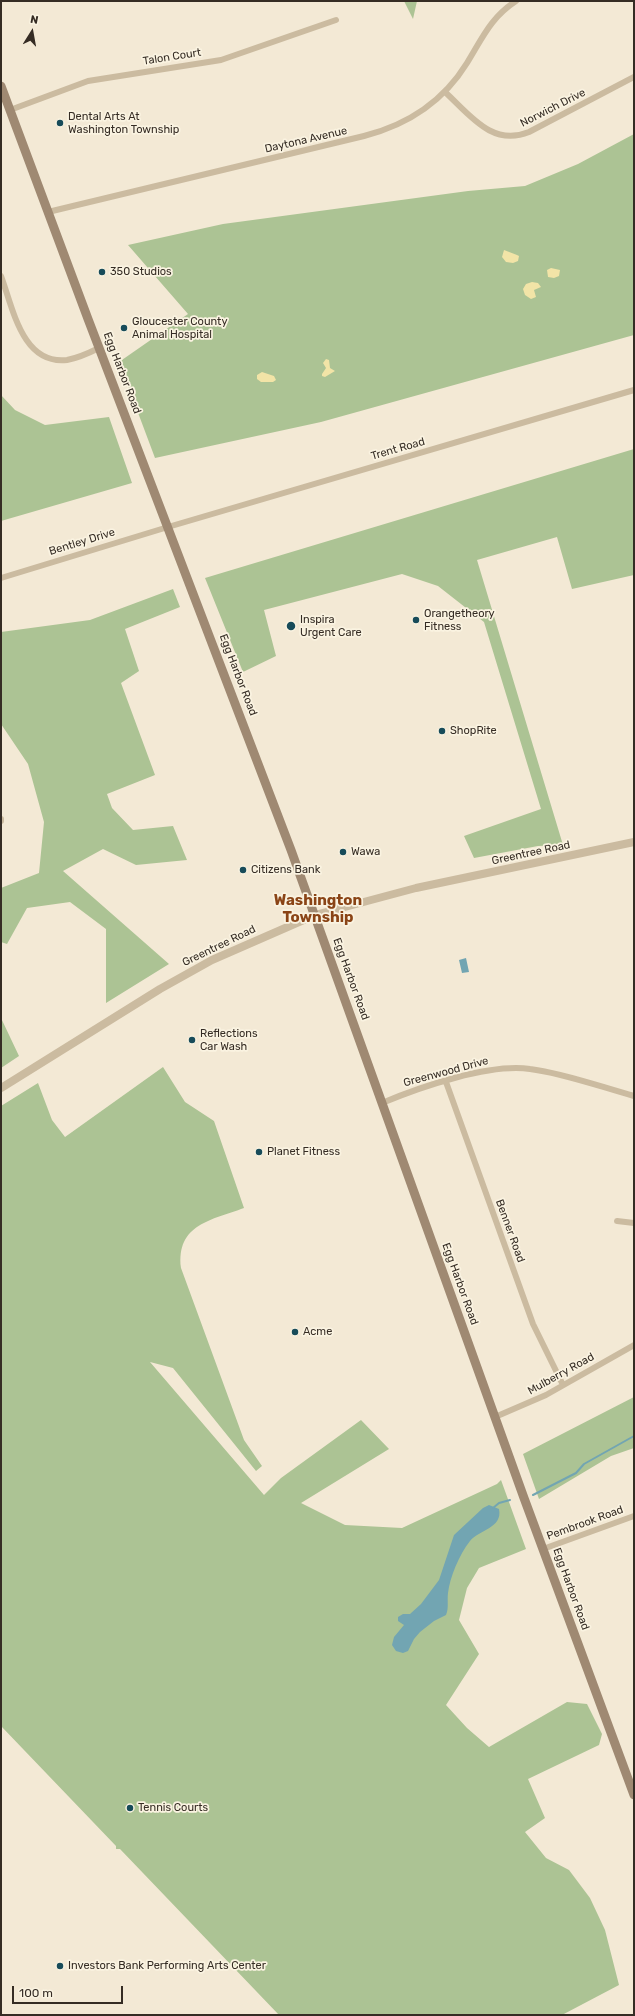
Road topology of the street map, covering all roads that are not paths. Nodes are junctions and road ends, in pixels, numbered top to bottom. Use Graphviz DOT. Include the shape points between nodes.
graph roads {
  1 [pos="516,1"];
  2 [pos="336,20"];
  3 [pos="634,78"];
  4 [pos="1,86"];
  5 [pos="445,92"];
  6 [pos="10,110"];
  7 [pos="48,212"];
  8 [pos="1,276"];
  9 [pos="99,348"];
  10 [pos="634,390"];
  11 [pos="168,526"];
  12 [pos="1,578"];
  13 [pos="634,842"];
  14 [pos="315,915"];
  15 [pos="446,1082"];
  16 [pos="1,1088"];
  17 [pos="634,1096"];
  18 [pos="382,1103"];
  19 [pos="617,1221"];
  20 [pos="634,1223"];
  21 [pos="634,1345"];
  22 [pos="563,1385"];
  23 [pos="495,1417"];
  24 [pos="634,1516"];
  25 [pos="543,1549"];
  26 [pos="634,1795"];
  1 -- 5 [label="street, Daytona Avenue" via="488,27 464,67"];
  2 -- 6 [label="street, Talon Court" via="221,60 88,81"];
  3 -- 5 [label="street, Norwich Drive" via="529,132 514,137 490,132"];
  4 -- 6 [label="main road, Egg Harbor Road"];
  5 -- 7 [label="street, Daytona Avenue" via="415,116 386,130"];
  6 -- 7 [label="main road, Egg Harbor Road"];
  7 -- 9 [label="main road, Egg Harbor Road"];
  8 -- 9 [label="street" via="23,337 38,353 49,358 67,360"];
  9 -- 11 [label="main road, Egg Harbor Road"];
  10 -- 11 [label="street, Trent Road"];
  11 -- 12 [label="street, Bentley Drive"];
  11 -- 14 [label="main road, Egg Harbor Road"];
  13 -- 14 [label="street, Greentree Road" via="416,888"];
  14 -- 16 [label="street, Greentree Road" via="212,960 160,989"];
  14 -- 18 [label="main road, Egg Harbor Road"];
  15 -- 17 [label="street, Greenwood Drive" via="494,1069 529,1069"];
  15 -- 18 [label="street, Greenwood Drive"];
  15 -- 22 [label="street, Benner Road" via="533,1324"];
  18 -- 23 [label="main road, Egg Harbor Road"];
  19 -- 20 [label="street"];
  21 -- 22 [label="street, Mulberry Road"];
  22 -- 23 [label="street, Mulberry Road"];
  23 -- 25 [label="main road, Egg Harbor Road"];
  24 -- 25 [label="street, Pembrook Road"];
  25 -- 26 [label="main road, Egg Harbor Road"];
}
